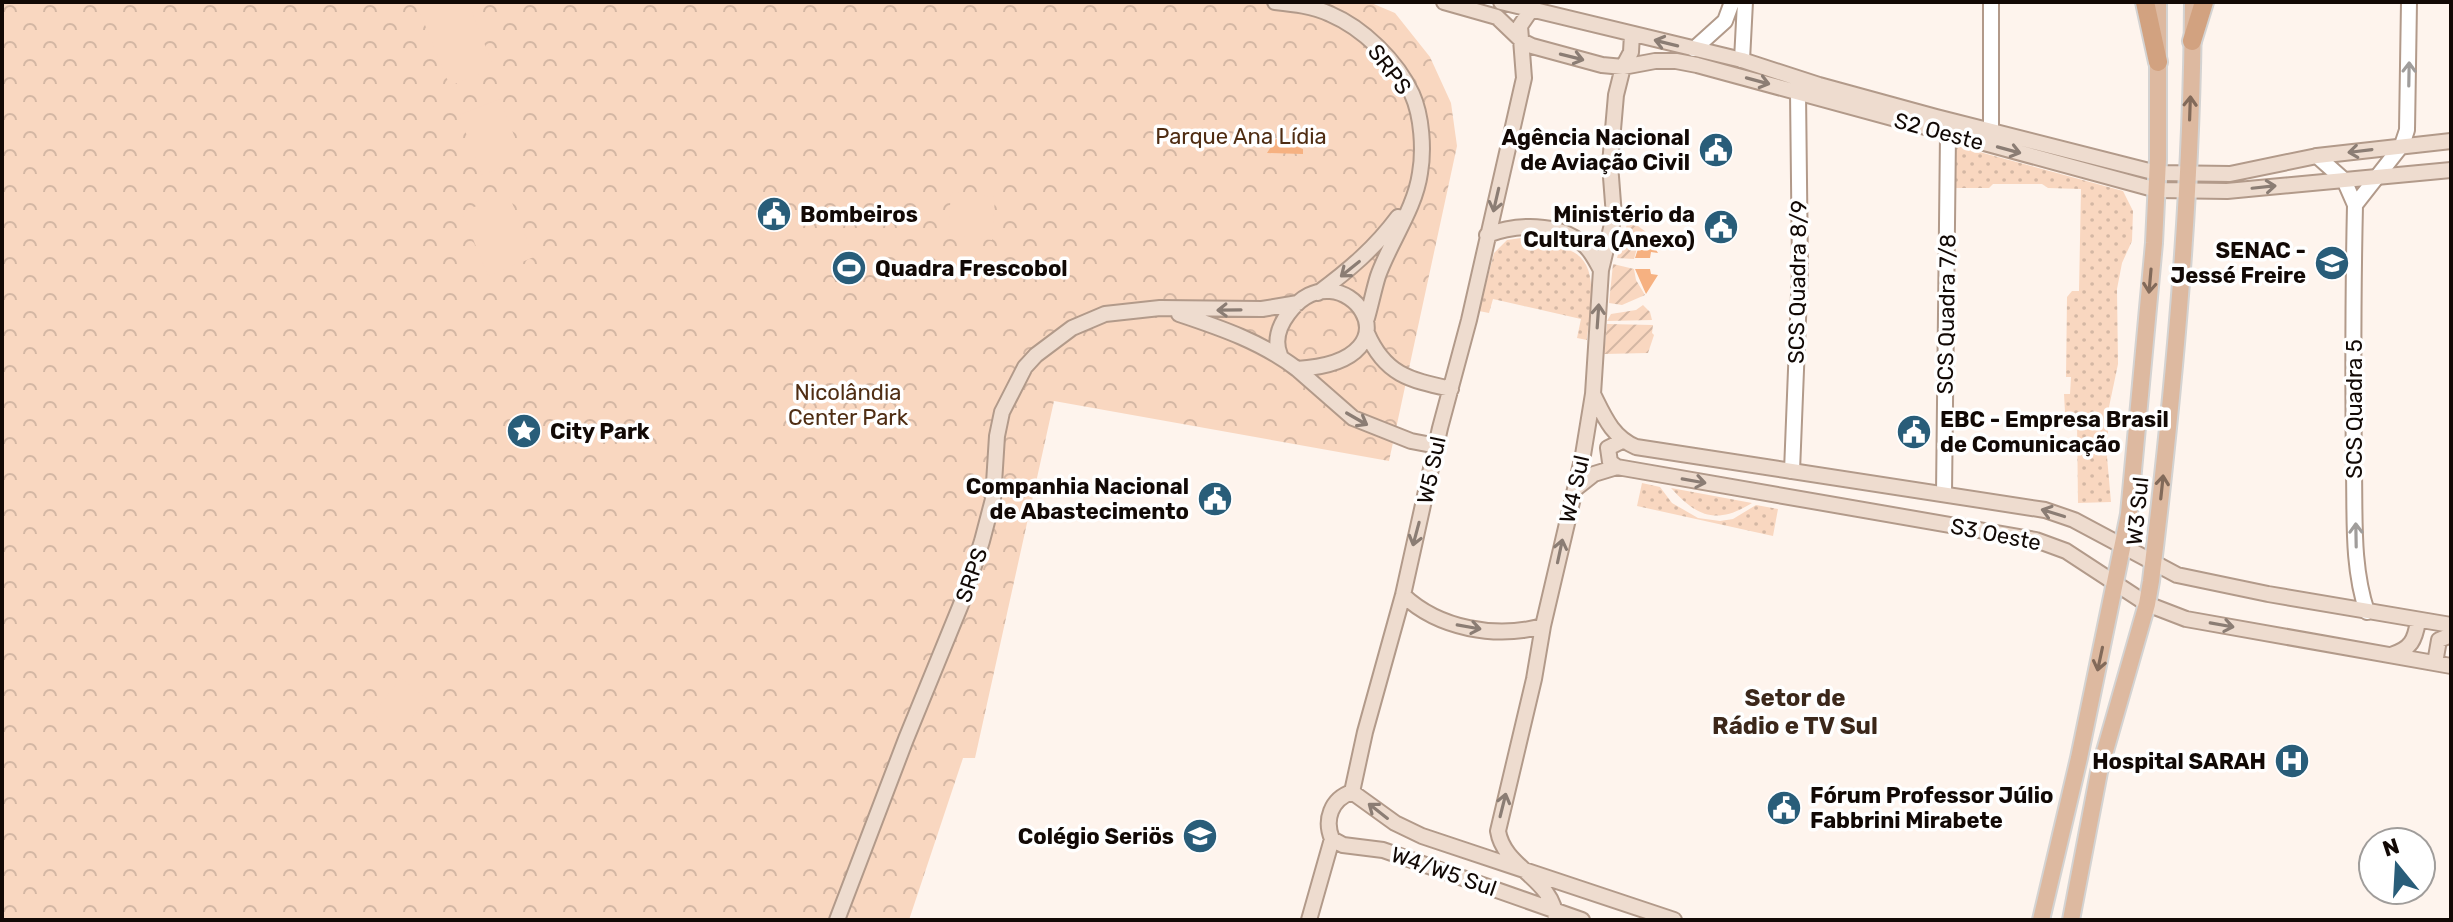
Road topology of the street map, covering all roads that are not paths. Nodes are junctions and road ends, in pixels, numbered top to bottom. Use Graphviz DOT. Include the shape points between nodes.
graph roads {
  1 [pos="1275,2"];
  2 [pos="1444,2"];
  3 [pos="1501,2"];
  4 [pos="1732,2"];
  5 [pos="1745,2"];
  6 [pos="1991,2"];
  7 [pos="2145,2"];
  8 [pos="2158,2"];
  9 [pos="2193,2"];
  10 [pos="2204,2"];
  11 [pos="2409,2"];
  12 [pos="1531,10"];
  13 [pos="1632,34"];
  14 [pos="1522,41"];
  15 [pos="2192,41"];
  16 [pos="1694,49"];
  17 [pos="1742,60"];
  18 [pos="2158,62"];
  19 [pos="1623,67"];
  20 [pos="1708,68"];
  21 [pos="1798,92"];
  22 [pos="1991,129"];
  23 [pos="1948,134"];
  24 [pos="2451,141"];
  25 [pos="2402,145"];
  26 [pos="2317,156"];
  27 [pos="2451,170"];
  28 [pos="2376,176"];
  29 [pos="2344,180"];
  30 [pos="2157,181"];
  31 [pos="2187,183"];
  32 [pos="1413,198"];
  33 [pos="2355,205"];
  34 [pos="1487,235"];
  35 [pos="1601,270"];
  36 [pos="1318,294"];
  37 [pos="1298,303"];
  38 [pos="1160,308"];
  39 [pos="2147,318"];
  40 [pos="1367,325"];
  41 [pos="2178,325"];
  42 [pos="1280,355"];
  43 [pos="1297,369"];
  44 [pos="1451,389"];
  45 [pos="1593,394"];
  46 [pos="1622,441"];
  47 [pos="1437,446"];
  48 [pos="1617,467"];
  49 [pos="1792,471"];
  50 [pos="1575,489"];
  51 [pos="1944,494"];
  52 [pos="2124,545"];
  53 [pos="2153,565"];
  54 [pos="2116,582"];
  55 [pos="1403,595"];
  56 [pos="2147,604"];
  57 [pos="2367,612"];
  58 [pos="2418,621"];
  59 [pos="2451,625"];
  60 [pos="1543,626"];
  61 [pos="2451,635"];
  62 [pos="2391,655"];
  63 [pos="2435,663"];
  64 [pos="2451,666"];
  65 [pos="1352,792"];
  66 [pos="2066,818"];
  67 [pos="1422,836"];
  68 [pos="1332,839"];
  69 [pos="1413,860"];
  70 [pos="2083,864"];
  71 [pos="1527,871"];
  72 [pos="1593,894"];
  73 [pos="1556,915"];
  74 [pos="837,920"];
  75 [pos="1309,920"];
  76 [pos="1584,920"];
  77 [pos="1674,920"];
  78 [pos="2041,920"];
  79 [pos="2071,920"];
  1 -- 32 [label="main road, SRPS" via="1329,13 1370,40 1396,69 1413,95 1419,118 1420,174"];
  2 -- 14 [label="main road, S2 Oeste" via="1497,17"];
  3 -- 12 [label="main road, S2 Oeste"];
  4 -- 16 [label="street" via="1725,21"];
  5 -- 17 [label="street"];
  6 -- 22 [label="street"];
  7 -- 18 [label="highway"];
  8 -- 18 [label="main road, W3 Sul"];
  9 -- 15 [label="main road, W3 Sul"];
  10 -- 15 [label="highway"];
  25 -- 11 [label="street, one-way" via="2409,105"];
  12 -- 13 [label="main road, S2 Oeste"];
  12 -- 14 [label="main road, W5 Sul" via="1522,22"];
  16 -- 13 [label="main road, S2 Oeste, one-way"];
  13 -- 19 [label="main road, W4 Sul"];
  14 -- 19 [label="main road, S2 Oeste, one-way"];
  14 -- 34 [label="main road, W5 Sul, one-way" via="1524,78"];
  31 -- 15 [label="main road, W3 Sul, one-way"];
  16 -- 17 [label="main road, S2 Oeste"];
  17 -- 20 [label="main road" via="1734,67"];
  17 -- 22 [label="main road, S2 Oeste"];
  18 -- 30 [label="main road, W3 Sul"];
  19 -- 20 [label="main road, S2 Oeste" via="1676,61"];
  19 -- 35 [label="main road, W4 Sul" via="1610,164 1614,216"];
  20 -- 21 [label="main road, S2 Oeste, one-way"];
  21 -- 23 [label="main road, S2 Oeste"];
  21 -- 49 [label="street, SCS Quadra 8/9" via="1800,269"];
  22 -- 30 [label="main road, S2 Oeste"];
  23 -- 30 [label="main road, S2 Oeste, one-way"];
  23 -- 51 [label="street, SCS Quadra 7/8"];
  24 -- 25 [label="main road, S2 Oeste"];
  25 -- 26 [label="main road, S2 Oeste, one-way"];
  25 -- 28 [label="street"];
  26 -- 29 [label="street, SCS Quadra 5"];
  26 -- 31 [label="main road, S2 Oeste"];
  27 -- 28 [label="main road, S2 Oeste"];
  28 -- 29 [label="main road, S2 Oeste"];
  28 -- 33 [label="street"];
  31 -- 29 [label="main road, S2 Oeste, one-way" via="2227,191"];
  29 -- 33 [label="street, SCS Quadra 5"];
  30 -- 31 [label="main road, S2 Oeste"];
  30 -- 39 [label="main road, W3 Sul, one-way"];
  31 -- 41 [label="main road, W3 Sul"];
  32 -- 36 [label="main road, SRPS, one-way" via="1380,241"];
  32 -- 40 [label="main road, SRPS" via="1378,276"];
  57 -- 33 [label="street, SCS Quadra 5, one-way" via="2356,561"];
  34 -- 35 [label="main road" via="1526,226 1570,235 1586,245"];
  34 -- 44 [label="main road, W5 Sul"];
  45 -- 35 [label="main road, W4 Sul, one-way"];
  36 -- 37 [label="main road"];
  36 -- 40 [label="main road" via="1350,297"];
  37 -- 38 [label="main road, SRPS, one-way" via="1228,311"];
  37 -- 42 [label="main road" via="1279,331"];
  38 -- 42 [label="main road, SRPS" via="1233,332"];
  38 -- 74 [label="main road, SRPS" via="1105,314 1072,328 1036,355 1013,386 997,436 993,499 979,552"];
  39 -- 41 [label="main road" via="2164,327"];
  39 -- 52 [label="main road, W3 Sul"];
  40 -- 43 [label="main road" via="1356,351"];
  40 -- 44 [label="main road" via="1391,369"];
  53 -- 41 [label="main road, W3 Sul, one-way"];
  42 -- 43 [label="main road"];
  43 -- 47 [label="main road, one-way" via="1353,418"];
  44 -- 47 [label="main road, W5 Sul"];
  45 -- 46 [label="main road"];
  45 -- 50 [label="main road, W4 Sul"];
  46 -- 48 [label="main road" via="1608,448 1610,462"];
  46 -- 49 [label="main road, S3 Oeste"];
  47 -- 55 [label="main road, W5 Sul, one-way"];
  48 -- 50 [label="main road" via="1594,474"];
  48 -- 54 [label="main road, S3 Oeste, one-way" via="2036,540 2066,551"];
  49 -- 51 [label="main road, S3 Oeste"];
  60 -- 50 [label="main road, W4 Sul, one-way"];
  52 -- 51 [label="main road, S3 Oeste, one-way" via="2045,510"];
  52 -- 53 [label="main road, S3 Oeste"];
  52 -- 54 [label="main road, W3 Sul"];
  53 -- 56 [label="main road, W3 Sul"];
  53 -- 57 [label="main road, S3 Oeste" via="2197,581"];
  54 -- 56 [label="main road, S3 Oeste"];
  54 -- 66 [label="main road, W3 Sul, one-way"];
  55 -- 60 [label="main road, one-way" via="1423,613 1454,624 1502,632"];
  55 -- 65 [label="main road, W5 Sul"];
  56 -- 62 [label="main road, S3 Oeste, one-way" via="2186,619"];
  56 -- 70 [label="main road, W3 Sul" via="2099,772"];
  57 -- 58 [label="main road, S3 Oeste"];
  58 -- 59 [label="main road, S3 Oeste"];
  58 -- 62 [label="main road" via="2410,646"];
  71 -- 60 [label="main road, W4 Sul, one-way" via="1502,847 1498,831"];
  61 -- 63 [label="main road" via="2439,640"];
  62 -- 63 [label="main road, S3 Oeste"];
  63 -- 64 [label="main road, S3 Oeste"];
  67 -- 65 [label="main road, W4/W5 Sul, one-way"];
  65 -- 68 [label="main road, W5 Sul" via="1334,803 1328,816"];
  66 -- 70 [label="main road" via="2074,817 2081,825"];
  66 -- 78 [label="main road, W3 Sul"];
  67 -- 69 [label="main road" via="1412,846"];
  67 -- 71 [label="main road, W4/W5 Sul"];
  68 -- 69 [label="main road, W4/W5 Sul"];
  68 -- 75 [label="main road, W5 Sul"];
  69 -- 73 [label="main road, W4/W5 Sul"];
  70 -- 79 [label="main road, W3 Sul"];
  71 -- 72 [label="main road, W4/W5 Sul"];
  71 -- 73 [label="main road, W4 Sul" via="1542,885"];
  72 -- 76 [label="main road"];
  72 -- 77 [label="main road, W4/W5 Sul"];
  73 -- 76 [label="main road, W4/W5 Sul"];
}
